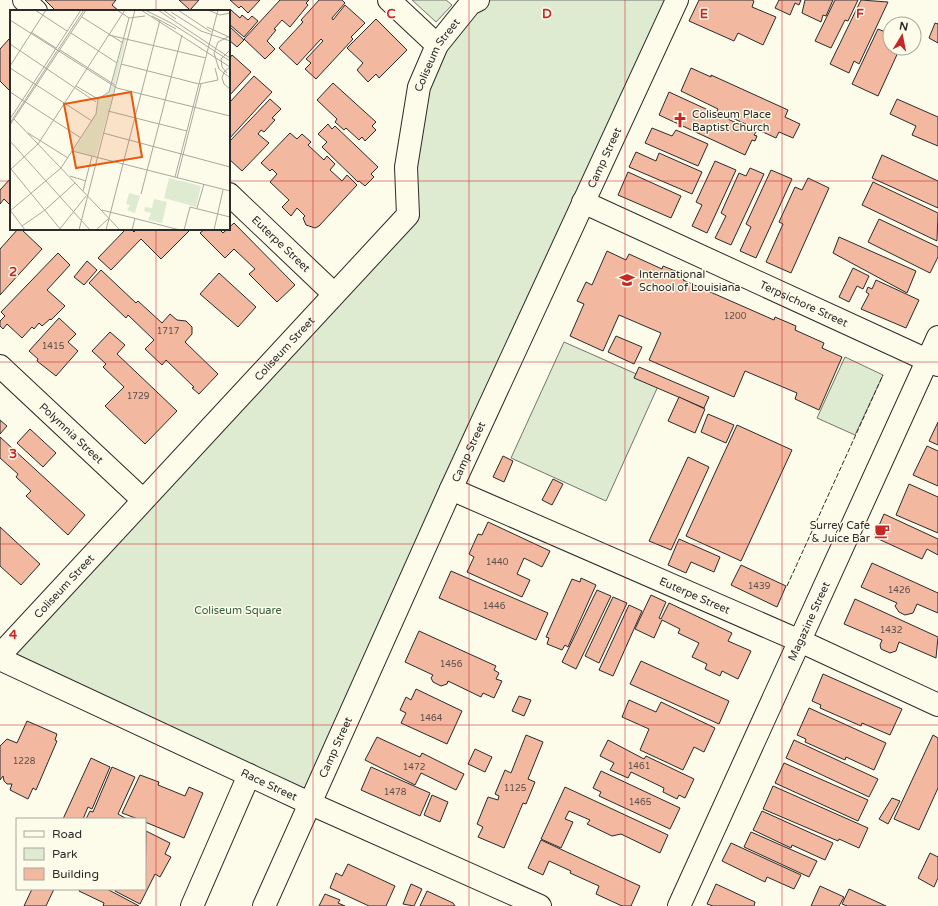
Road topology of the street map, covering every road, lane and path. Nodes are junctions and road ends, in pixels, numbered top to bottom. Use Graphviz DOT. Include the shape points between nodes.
graph roads {
  1 [pos="24,0"];
  2 [pos="389,0"];
  3 [pos="678,0"];
  4 [pos="471,1"];
  5 [pos="35,10"];
  6 [pos="437,45"];
  7 [pos="230,195"];
  8 [pos="583,202"];
  9 [pos="333,293"];
  10 [pos="938,337"];
  11 [pos="933,363"];
  12 [pos="0,366"];
  13 [pos="451,489"];
  14 [pos="143,500"];
  15 [pos="800,642"];
  16 [pos="0,655"];
  17 [pos="0,659"];
  18 [pos="938,705"];
  19 [pos="249,775"];
  20 [pos="310,803"];
  21 [pos="192,906"];
  22 [pos="264,906"];
  23 [pos="540,906"];
  24 [pos="679,906"];
  1 -- 5 [label="street"];
  2 -- 6 [label="street"];
  3 -- 8 [label="street, Camp Street"];
  4 -- 6 [label="street, Coliseum Street"];
  6 -- 9 [label="street, Coliseum Street" via="419,87 406,166 408,215"];
  7 -- 9 [label="street, Euterpe Street"];
  8 -- 11 [label="street, Terpsichore Street"];
  8 -- 13 [label="street, Camp Street"];
  9 -- 14 [label="street, Coliseum Street"];
  10 -- 11 [label="street, Magazine Street"];
  11 -- 15 [label="street, Magazine Street"];
  12 -- 14 [label="street, Polymnia Street"];
  13 -- 15 [label="street, Euterpe Street"];
  13 -- 20 [label="street, Camp Street"];
  14 -- 16 [label="street, Coliseum Street"];
  15 -- 18 [label="street, Euterpe Street"];
  15 -- 24 [label="street, Magazine Street"];
  17 -- 19 [label="street, Race Street"];
  19 -- 20 [label="street, Race Street"];
  19 -- 21 [label="street"];
  20 -- 22 [label="street, Camp Street"];
  20 -- 23 [label="street, Race Street"];
}
